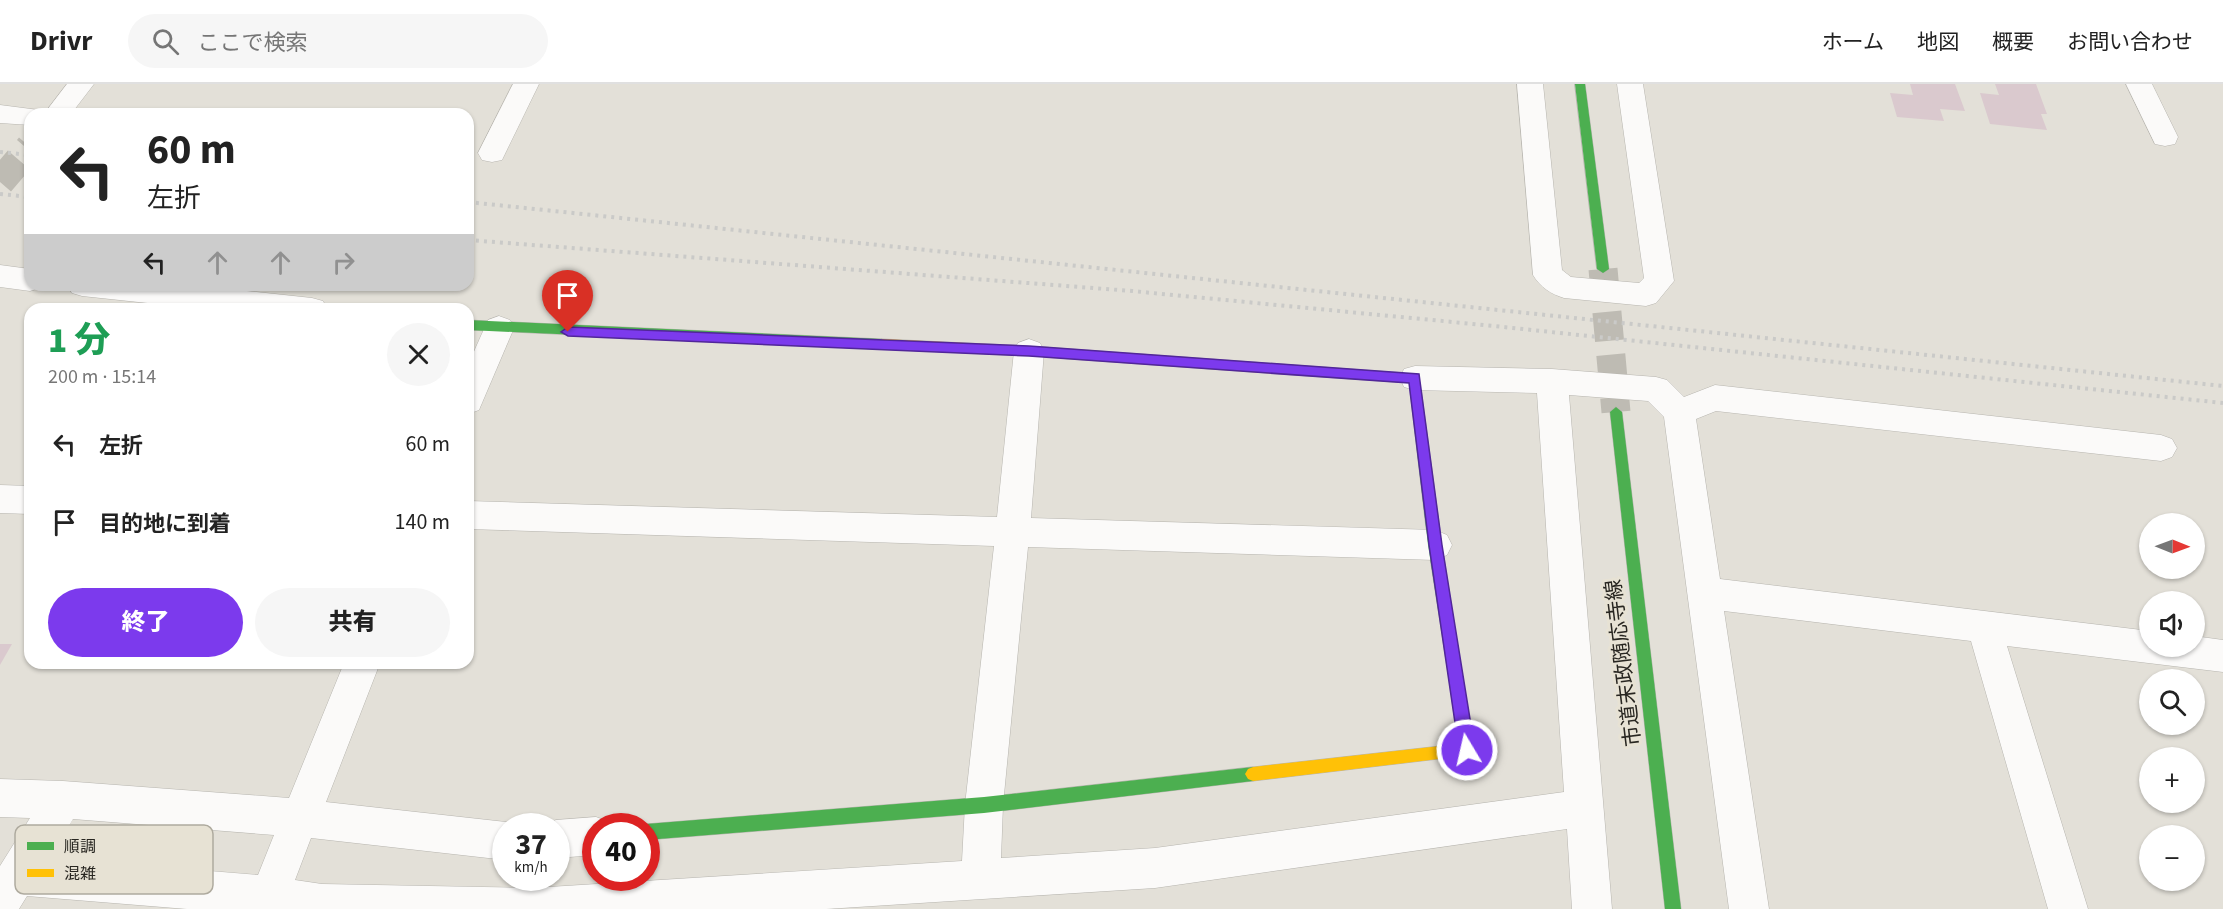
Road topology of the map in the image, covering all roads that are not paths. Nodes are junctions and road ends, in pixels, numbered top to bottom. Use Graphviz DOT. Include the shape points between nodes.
graph roads {
  1 [pos="81,84"];
  2 [pos="526,84"];
  3 [pos="1530,84"];
  4 [pos="1580,84"];
  5 [pos="1630,84"];
  6 [pos="2139,84"];
  7 [pos="62,108"];
  8 [pos="0,114"];
  9 [pos="24,116"];
  10 [pos="2165,137"];
  11 [pos="492,153"];
  12 [pos="1603,269"];
  13 [pos="0,276"];
  14 [pos="24,279"];
  15 [pos="140,291"];
  16 [pos="254,303"];
  17 [pos="474,326"];
  18 [pos="498,328"];
  19 [pos="1029,351"];
  20 [pos="1415,378"];
  21 [pos="1552,381"];
  22 [pos="474,386"];
  23 [pos="1616,412"];
  24 [pos="1679,412"];
  25 [pos="2161,448"];
  26 [pos="0,499"];
  27 [pos="24,500"];
  28 [pos="474,515"];
  29 [pos="1013,530"];
  30 [pos="1436,545"];
  31 [pos="1705,593"];
  32 [pos="1984,627"];
  33 [pos="2223,656"];
  34 [pos="360,669"];
  35 [pos="0,798"];
  36 [pos="63,800"];
  37 [pos="984,806"];
  38 [pos="1584,808"];
  39 [pos="302,818"];
  40 [pos="48,825"];
  41 [pos="660,831"];
  42 [pos="492,839"];
  43 [pos="981,879"];
  44 [pos="195,894"];
  45 [pos="269,896"];
  46 [pos="437,907"];
  47 [pos="1592,909"];
  48 [pos="1673,909"];
  49 [pos="1749,909"];
  50 [pos="2068,909"];
  1 -- 7 [label="street"];
  2 -- 11 [label="street"];
  3 -- 5 [label="street" via="1548,275 1564,287 1646,295 1659,281"];
  4 -- 12 [label="street"];
  6 -- 10 [label="street"];
  8 -- 9 [label="street"];
  13 -- 14 [label="street"];
  15 -- 16 [label="street"];
  17 -- 18 [label="street"];
  18 -- 19 [label="street"];
  18 -- 22 [label="street"];
  19 -- 20 [label="street"];
  19 -- 29 [label="street"];
  20 -- 21 [label="street"];
  20 -- 30 [label="street"];
  21 -- 24 [label="street" via="1656,389"];
  21 -- 38 [label="street"];
  23 -- 48 [label="street, 市道末政随応寺線"];
  24 -- 25 [label="street" via="1715,398"];
  24 -- 31 [label="street"];
  26 -- 27 [label="street"];
  28 -- 29 [label="street"];
  29 -- 30 [label="street"];
  29 -- 37 [label="street"];
  30 -- 37 [label="street" via="1467,750"];
  31 -- 32 [label="street"];
  31 -- 49 [label="street"];
  32 -- 33 [label="street"];
  32 -- 50 [label="street"];
  34 -- 39 [label="street"];
  35 -- 36 [label="street"];
  36 -- 39 [label="street"];
  36 -- 40 [label="street"];
  37 -- 41 [label="street"];
  37 -- 43 [label="street"];
  38 -- 43 [label="street" via="1155,868"];
  38 -- 47 [label="street"];
  39 -- 42 [label="street"];
  39 -- 45 [label="street"];
  43 -- 46 [label="street" via="533,908"];
  44 -- 45 [label="street"];
  45 -- 46 [label="street" via="322,904"];
}
